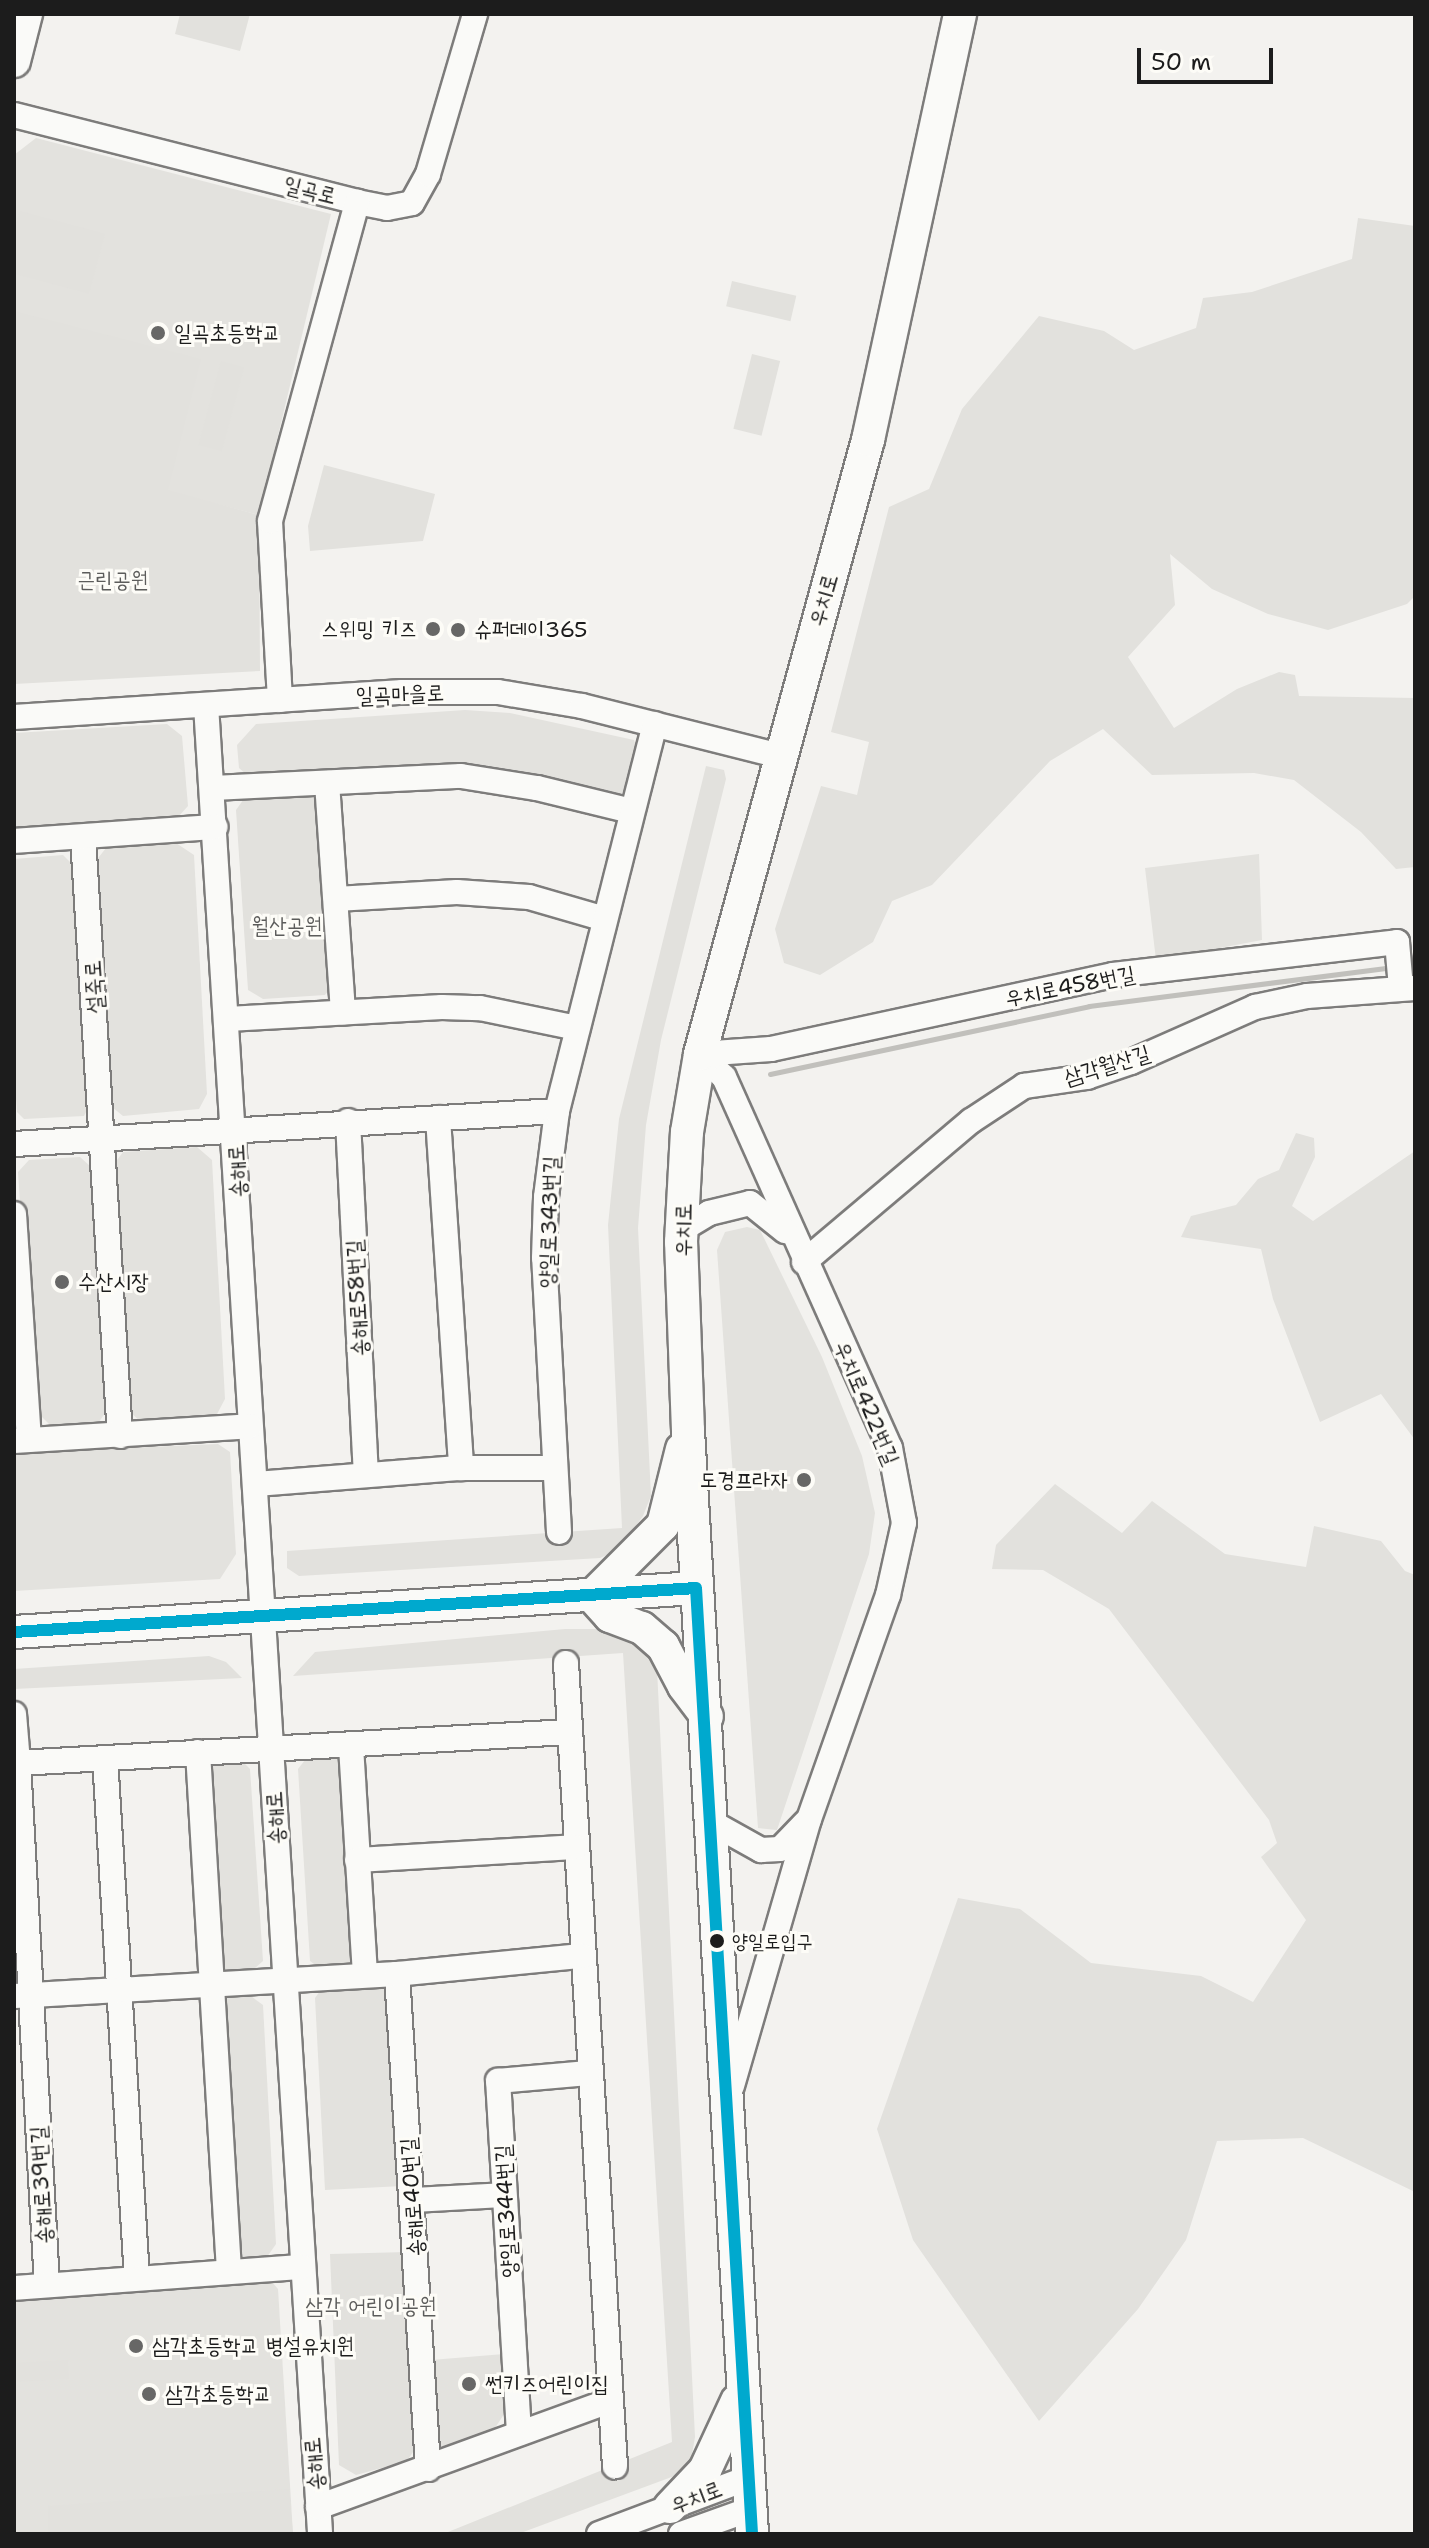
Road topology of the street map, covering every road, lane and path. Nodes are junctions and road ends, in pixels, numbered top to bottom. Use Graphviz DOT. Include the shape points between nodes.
graph roads {
  1 [pos="26,14"];
  2 [pos="475,14"];
  3 [pos="960,14"];
  4 [pos="14,61"];
  5 [pos="14,115"];
  6 [pos="357,202"];
  7 [pos="280,700"];
  8 [pos="206,705"];
  9 [pos="14,717"];
  10 [pos="655,724"];
  11 [pos="780,756"];
  12 [pos="327,783"];
  13 [pos="213,788"];
  14 [pos="631,811"];
  15 [pos="216,827"];
  16 [pos="83,837"];
  17 [pos="14,841"];
  18 [pos="336,899"];
  19 [pos="605,919"];
  20 [pos="1408,988"];
  21 [pos="343,1012"];
  22 [pos="228,1019"];
  23 [pos="577,1028"];
  24 [pos="700,1054"];
  25 [pos="557,1111"];
  26 [pos="438,1118"];
  27 [pos="348,1121"];
  28 [pos="234,1128"];
  29 [pos="105,1136"];
  30 [pos="14,1144"];
  31 [pos="14,1214"];
  32 [pos="681,1230"];
  33 [pos="800,1254"];
  34 [pos="250,1426"];
  35 [pos="688,1431"];
  36 [pos="120,1436"];
  37 [pos="22,1441"];
  38 [pos="461,1468"];
  39 [pos="555,1468"];
  40 [pos="366,1475"];
  41 [pos="256,1484"];
  42 [pos="559,1532"];
  43 [pos="696,1588"];
  44 [pos="592,1596"];
  45 [pos="264,1619"];
  46 [pos="14,1632"];
  47 [pos="566,1663"];
  48 [pos="14,1714"];
  49 [pos="707,1716"];
  50 [pos="569,1732"];
  51 [pos="351,1746"];
  52 [pos="272,1750"];
  53 [pos="198,1752"];
  54 [pos="105,1758"];
  55 [pos="18,1763"];
  56 [pos="809,1819"];
  57 [pos="709,1821"];
  58 [pos="575,1847"];
  59 [pos="357,1860"];
  60 [pos="582,1956"];
  61 [pos="397,1974"];
  62 [pos="365,1975"];
  63 [pos="284,1978"];
  64 [pos="212,1984"];
  65 [pos="119,1988"];
  66 [pos="22,1995"];
  67 [pos="588,2073"];
  68 [pos="726,2105"];
  69 [pos="504,2195"];
  70 [pos="412,2200"];
  71 [pos="301,2267"];
  72 [pos="229,2271"];
  73 [pos="137,2278"];
  74 [pos="47,2285"];
  75 [pos="14,2288"];
  76 [pos="741,2390"];
  77 [pos="610,2401"];
  78 [pos="519,2433"];
  79 [pos="615,2467"];
  80 [pos="428,2469"];
  81 [pos="318,2507"];
  82 [pos="750,2507"];
  83 [pos="676,2521"];
  84 [pos="320,2534"];
  85 [pos="599,2534"];
  1 -- 4 [label="main road"];
  2 -- 6 [label="street, 일곡로" via="428,174 412,203 387,208"];
  3 -- 11 [label="main road, 우치로" via="868,440"];
  5 -- 6 [label="street, 일곡로"];
  6 -- 7 [label="street" via="270,521"];
  7 -- 8 [label="street, 일곡마을로"];
  7 -- 10 [label="street, 일곡마을로" via="498,692"];
  8 -- 9 [label="street, 일곡마을로"];
  8 -- 13 [label="street, 송해로"];
  10 -- 11 [label="street, 일곡마을로"];
  10 -- 14 [label="street, 양일로343번길"];
  11 -- 24 [label="main road, 우치로"];
  12 -- 13 [label="street"];
  12 -- 14 [label="street" via="461,776"];
  12 -- 18 [label="street"];
  13 -- 15 [label="street, 송해로"];
  14 -- 19 [label="street, 양일로343번길"];
  15 -- 16 [label="street"];
  15 -- 22 [label="street, 송해로"];
  16 -- 17 [label="street"];
  16 -- 29 [label="street, 설죽로"];
  18 -- 19 [label="street" via="471,893 529,897"];
  18 -- 21 [label="street"];
  19 -- 23 [label="street, 양일로343번길"];
  20 -- 24 [label="street, 우치로458번길" via="1397,942 1113,975 771,1049"];
  20 -- 33 [label="street, 삼각월산길" via="1307,996 1255,1007 1131,1062 1087,1077 1024,1086"];
  21 -- 22 [label="street"];
  21 -- 23 [label="street" via="480,1008"];
  22 -- 28 [label="street, 송해로"];
  23 -- 25 [label="street, 양일로343번길"];
  24 -- 32 [label="main road, 우치로" via="687,1132"];
  24 -- 33 [label="street, 우치로422번길" via="724,1077"];
  25 -- 26 [label="street, 송해로"];
  25 -- 39 [label="street, 양일로343번길" via="544,1258"];
  26 -- 27 [label="street, 송해로"];
  26 -- 38 [label="street"];
  27 -- 28 [label="street, 송해로"];
  27 -- 40 [label="street, 송해로58번길"];
  28 -- 29 [label="street"];
  28 -- 34 [label="street, 송해로"];
  29 -- 30 [label="street"];
  29 -- 36 [label="street, 설죽로"];
  31 -- 37 [label="street"];
  32 -- 33 [label="street" via="709,1213 750,1203 773,1216"];
  32 -- 35 [label="main road, 우치로"];
  33 -- 56 [label="street, 우치로422번길" via="890,1448 904,1523 888,1595"];
  34 -- 36 [label="street"];
  34 -- 41 [label="street, 송해로"];
  35 -- 43 [label="main road, 우치로"];
  35 -- 44 [label="main road" via="663,1525"];
  36 -- 37 [label="street"];
  38 -- 39 [label="street"];
  38 -- 40 [label="street"];
  39 -- 42 [label="street, 양일로343번길"];
  40 -- 41 [label="street"];
  41 -- 45 [label="street, 송해로"];
  43 -- 44 [label="main road"];
  43 -- 49 [label="main road, 우치로"];
  44 -- 45 [label="main road"];
  44 -- 49 [label="main road" via="610,1616 642,1628 663,1646"];
  45 -- 46 [label="main road"];
  45 -- 52 [label="street, 송해로"];
  47 -- 50 [label="street"];
  48 -- 55 [label="street, 송해로39번길"];
  49 -- 57 [label="main road, 우치로"];
  50 -- 51 [label="street"];
  50 -- 58 [label="street"];
  51 -- 52 [label="street"];
  51 -- 59 [label="street"];
  52 -- 53 [label="street"];
  52 -- 63 [label="street, 송해로"];
  53 -- 54 [label="street"];
  53 -- 64 [label="street"];
  54 -- 55 [label="street"];
  54 -- 65 [label="street"];
  55 -- 66 [label="street, 송해로39번길"];
  56 -- 57 [label="street" via="780,1849 761,1850"];
  56 -- 68 [label="street, 우치로422번길"];
  57 -- 68 [label="main road, 우치로"];
  58 -- 59 [label="street"];
  58 -- 60 [label="street"];
  59 -- 62 [label="street"];
  60 -- 61 [label="street"];
  60 -- 67 [label="street"];
  61 -- 62 [label="street"];
  61 -- 70 [label="street, 송해로40번길"];
  62 -- 63 [label="street"];
  63 -- 64 [label="street"];
  63 -- 71 [label="street, 송해로"];
  64 -- 65 [label="street"];
  64 -- 72 [label="street"];
  65 -- 66 [label="street"];
  65 -- 73 [label="street"];
  66 -- 74 [label="street, 송해로39번길"];
  67 -- 69 [label="street, 양일로344번길" via="498,2081"];
  67 -- 77 [label="street"];
  68 -- 76 [label="main road, 우치로"];
  69 -- 70 [label="street"];
  69 -- 78 [label="street, 양일로344번길"];
  70 -- 80 [label="street, 송해로40번길"];
  71 -- 72 [label="street"];
  71 -- 81 [label="street, 송해로"];
  72 -- 73 [label="street"];
  73 -- 74 [label="street"];
  74 -- 75 [label="street"];
  76 -- 82 [label="main road, 우치로"];
  76 -- 83 [label="main road" via="716,2452"];
  77 -- 78 [label="street, 송해로"];
  77 -- 79 [label="street"];
  78 -- 80 [label="street, 송해로"];
  80 -- 81 [label="street, 송해로"];
  81 -- 84 [label="street, 송해로"];
  82 -- 83 [label="street, 우치로"];
  83 -- 85 [label="street, 우치로"];
}
